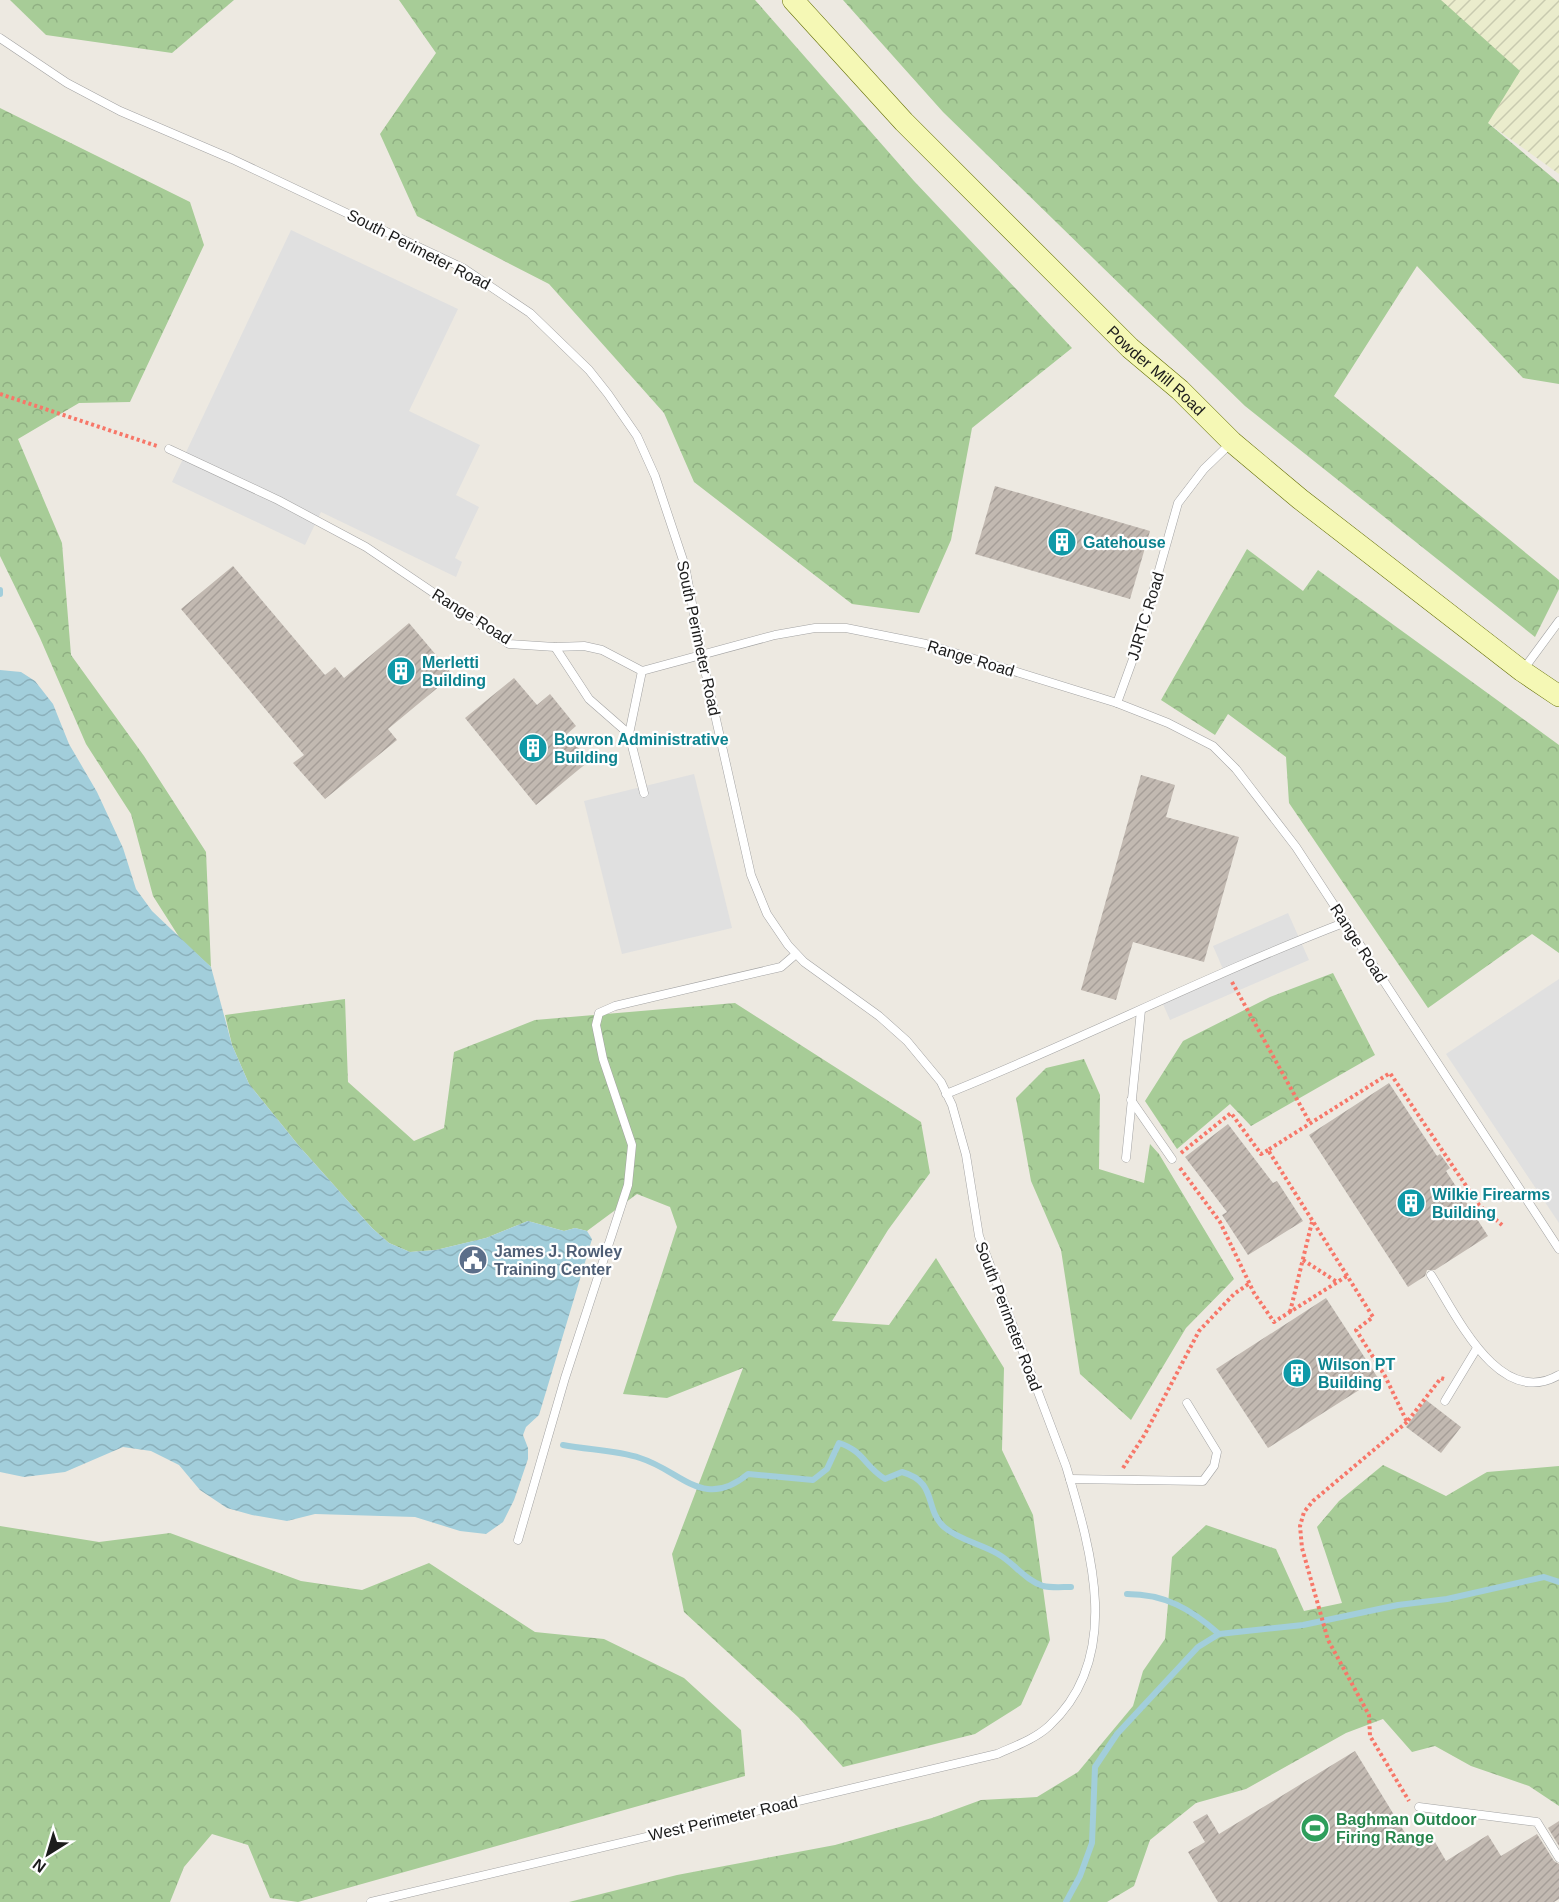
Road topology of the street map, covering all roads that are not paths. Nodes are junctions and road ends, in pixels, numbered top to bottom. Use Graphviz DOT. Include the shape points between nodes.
graph roads {
  1 [pos="793,0"];
  2 [pos="0,38"];
  3 [pos="1232,442"];
  4 [pos="169,450"];
  5 [pos="1559,621"];
  6 [pos="555,647"];
  7 [pos="702,657"];
  8 [pos="642,671"];
  9 [pos="1522,671"];
  10 [pos="1559,696"];
  11 [pos="1117,703"];
  12 [pos="629,734"];
  13 [pos="644,793"];
  14 [pos="1346,922"];
  15 [pos="796,954"];
  16 [pos="1141,1010"];
  17 [pos="946,1094"];
  18 [pos="1131,1100"];
  19 [pos="1126,1158"];
  20 [pos="1172,1159"];
  21 [pos="1559,1249"];
  22 [pos="1431,1275"];
  23 [pos="1477,1348"];
  24 [pos="1559,1375"];
  25 [pos="1445,1401"];
  26 [pos="1187,1403"];
  27 [pos="1070,1479"];
  28 [pos="518,1540"];
  29 [pos="1063,1711"];
  30 [pos="1419,1807"];
  31 [pos="1559,1858"];
  32 [pos="371,1902"];
  1 -- 3 [label="main road, Powder Mill Road" via="903,122 1130,348"];
  2 -- 7 [label="lane, South Perimeter Road" via="58,78 120,111 401,237 463,268 530,313 589,370 637,436 655,476 685,566"];
  3 -- 9 [label="main road, Powder Mill Road"];
  3 -- 11 [label="lane, JJRTC Road" via="1178,503 1137,648"];
  4 -- 6 [label="lane, Range Road" via="278,500 366,547 510,644"];
  5 -- 9 [label="lane"];
  6 -- 8 [label="lane, Range Road" via="602,650"];
  6 -- 12 [label="lane" via="589,699"];
  7 -- 8 [label="lane, Range Road"];
  7 -- 11 [label="lane, Range Road" via="775,635 815,628 846,628 926,645"];
  7 -- 15 [label="lane, South Perimeter Road" via="751,875 774,927"];
  8 -- 12 [label="lane"];
  9 -- 10 [label="main road, Powder Mill Road"];
  11 -- 14 [label="lane, Range Road" via="1213,746 1236,769 1296,847"];
  12 -- 13 [label="lane"];
  14 -- 16 [label="lane"];
  14 -- 21 [label="lane, Range Road"];
  15 -- 17 [label="lane, South Perimeter Road" via="907,1041 941,1082"];
  15 -- 28 [label="lane" via="781,967 598,1013 596,1025 603,1059 632,1145 628,1185 565,1378"];
  16 -- 17 [label="lane"];
  16 -- 18 [label="lane"];
  17 -- 27 [label="lane, South Perimeter Road" via="966,1155 979,1236"];
  18 -- 19 [label="lane"];
  18 -- 20 [label="lane"];
  22 -- 23 [label="lane"];
  23 -- 24 [label="lane" via="1494,1366 1518,1380 1536,1383"];
  23 -- 25 [label="lane"];
  26 -- 27 [label="lane" via="1217,1452 1214,1466 1203,1481"];
  27 -- 29 [label="lane, South Perimeter Road" via="1093,1584 1096,1637 1081,1687"];
  29 -- 32 [label="lane, West Perimeter Road" via="1030,1739 997,1754"];
  30 -- 31 [label="lane" via="1537,1822"];
}
